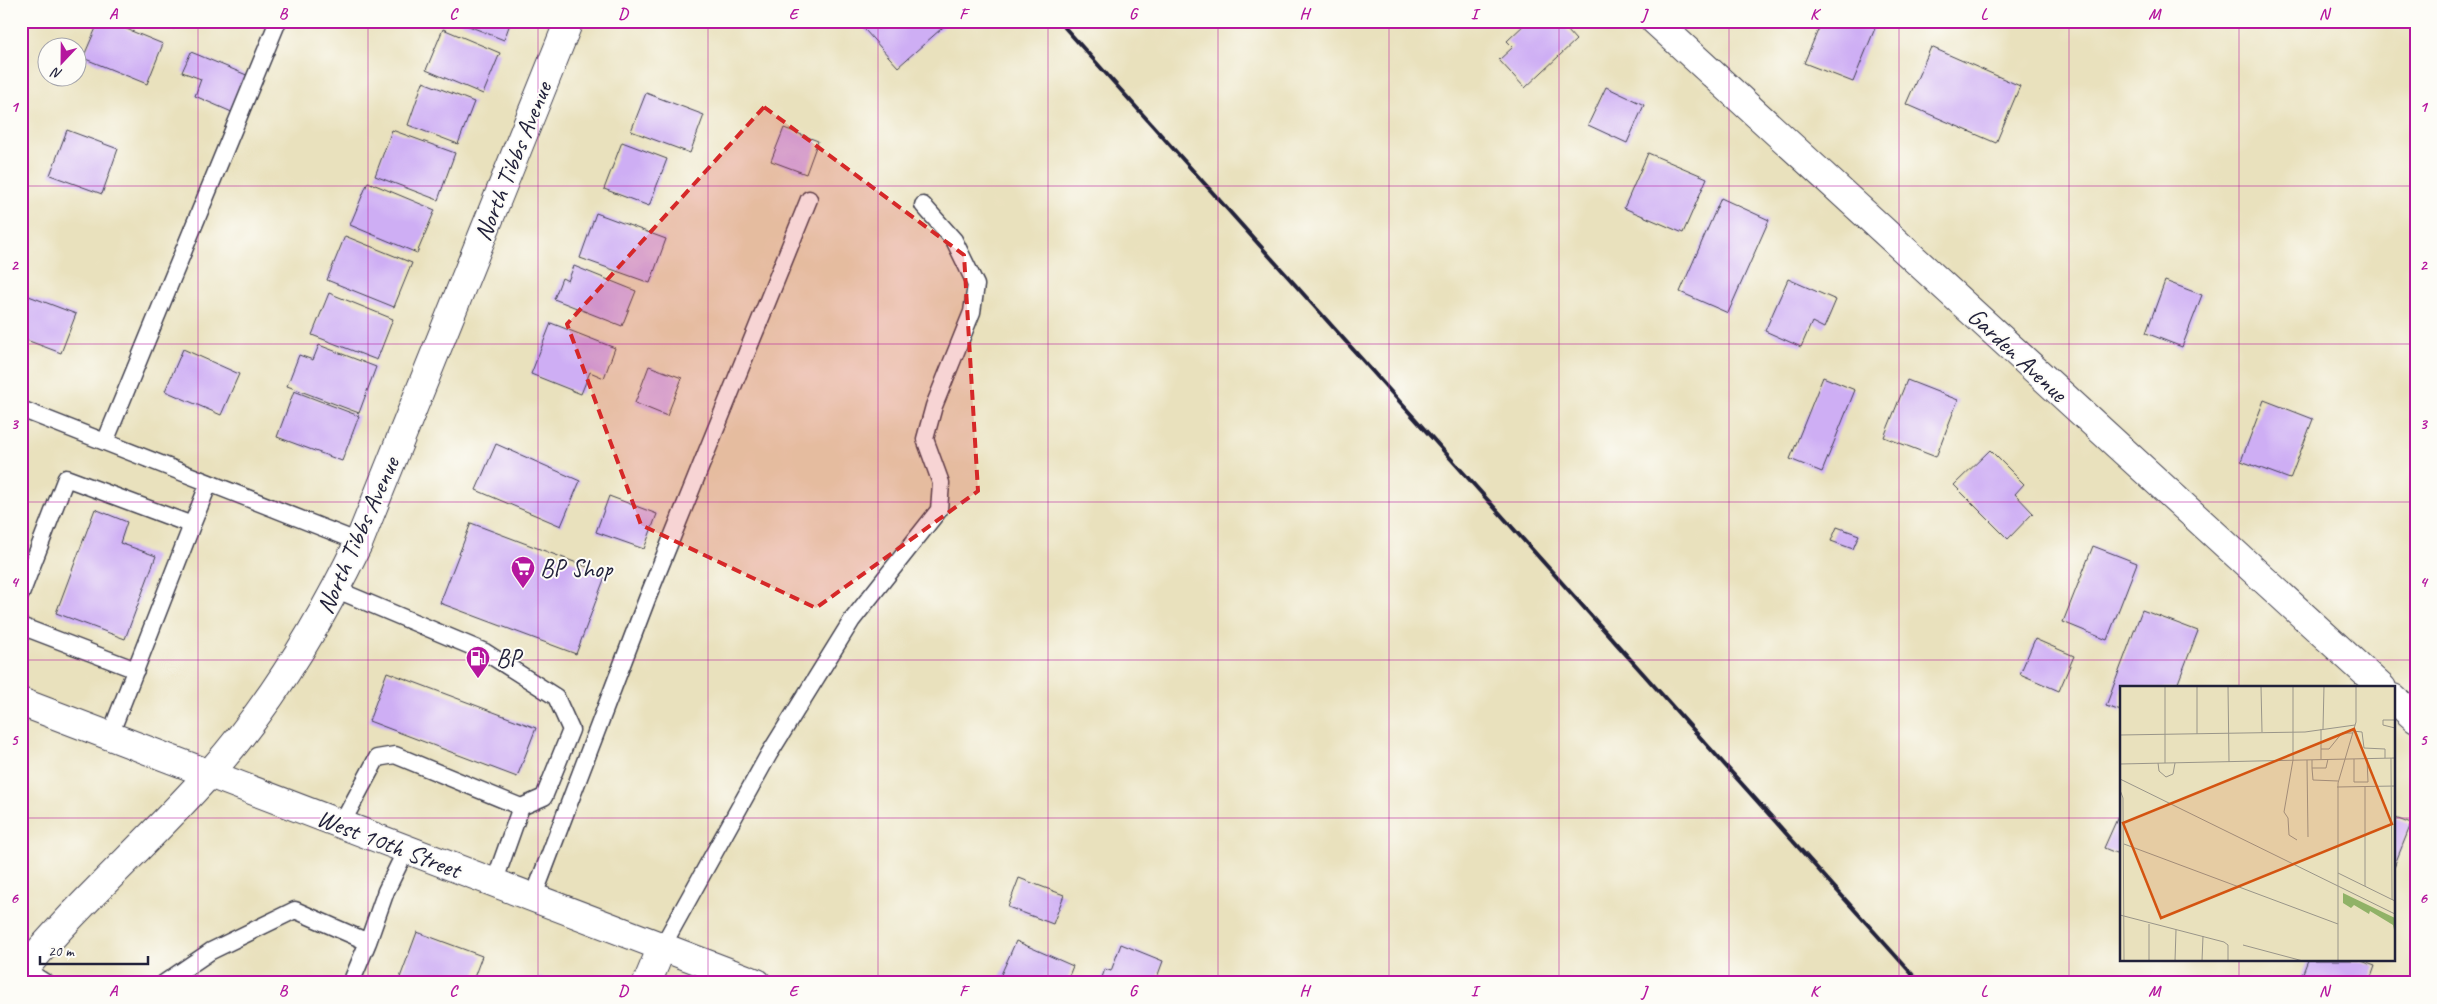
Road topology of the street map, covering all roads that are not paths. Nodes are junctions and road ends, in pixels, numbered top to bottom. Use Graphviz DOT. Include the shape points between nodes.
graph roads {
  1 [pos="278,21"];
  2 [pos="569,21"];
  3 [pos="1655,21"];
  4 [pos="809,199"];
  5 [pos="923,205"];
  6 [pos="21,409"];
  7 [pos="106,442"];
  8 [pos="209,483"];
  9 [pos="192,525"];
  10 [pos="359,542"];
  11 [pos="335,589"];
  12 [pos="21,594"];
  13 [pos="21,626"];
  14 [pos="136,670"];
  15 [pos="2380,686"];
  16 [pos="2394,699"];
  17 [pos="21,702"];
  18 [pos="2416,719"];
  19 [pos="110,735"];
  20 [pos="210,774"];
  21 [pos="521,807"];
  22 [pos="341,825"];
  23 [pos="406,850"];
  24 [pos="494,883"];
  25 [pos="533,898"];
  26 [pos="368,942"];
  27 [pos="662,947"];
  28 [pos="30,975"];
  29 [pos="164,983"];
  30 [pos="351,983"];
  31 [pos="648,983"];
  32 [pos="757,983"];
  1 -- 7 [label="lane"];
  2 -- 10 [label="street, North Tibbs Avenue"];
  3 -- 15 [label="street, Garden Avenue"];
  4 -- 25 [label="lane" via="647,599"];
  5 -- 27 [label="lane" via="954,240 976,285 972,312 934,406 926,439 941,483 939,510 852,620 769,754"];
  6 -- 7 [label="lane"];
  7 -- 8 [label="lane"];
  8 -- 9 [label="lane"];
  8 -- 10 [label="lane"];
  9 -- 12 [label="lane" via="66,478"];
  9 -- 14 [label="lane"];
  10 -- 11 [label="street, North Tibbs Avenue"];
  11 -- 20 [label="street, North Tibbs Avenue" via="323,614 271,695"];
  11 -- 21 [label="lane" via="485,652 556,697 571,730 544,796"];
  13 -- 14 [label="lane"];
  14 -- 19 [label="lane"];
  16 -- 18 [label="street"];
  17 -- 19 [label="street, West 10th Street"];
  19 -- 20 [label="street, West 10th Street"];
  20 -- 22 [label="street, West 10th Street"];
  20 -- 28 [label="street, North Tibbs Avenue" via="47,943"];
  21 -- 22 [label="lane" via="396,755 377,758"];
  21 -- 24 [label="lane"];
  22 -- 23 [label="street, West 10th Street"];
  23 -- 24 [label="street, West 10th Street"];
  23 -- 26 [label="lane" via="386,891"];
  24 -- 25 [label="street, West 10th Street"];
  25 -- 27 [label="street, West 10th Street"];
  26 -- 29 [label="lane" via="295,910 211,950"];
  26 -- 30 [label="lane"];
  27 -- 31 [label="street"];
  27 -- 32 [label="street, West 10th Street"];
}
